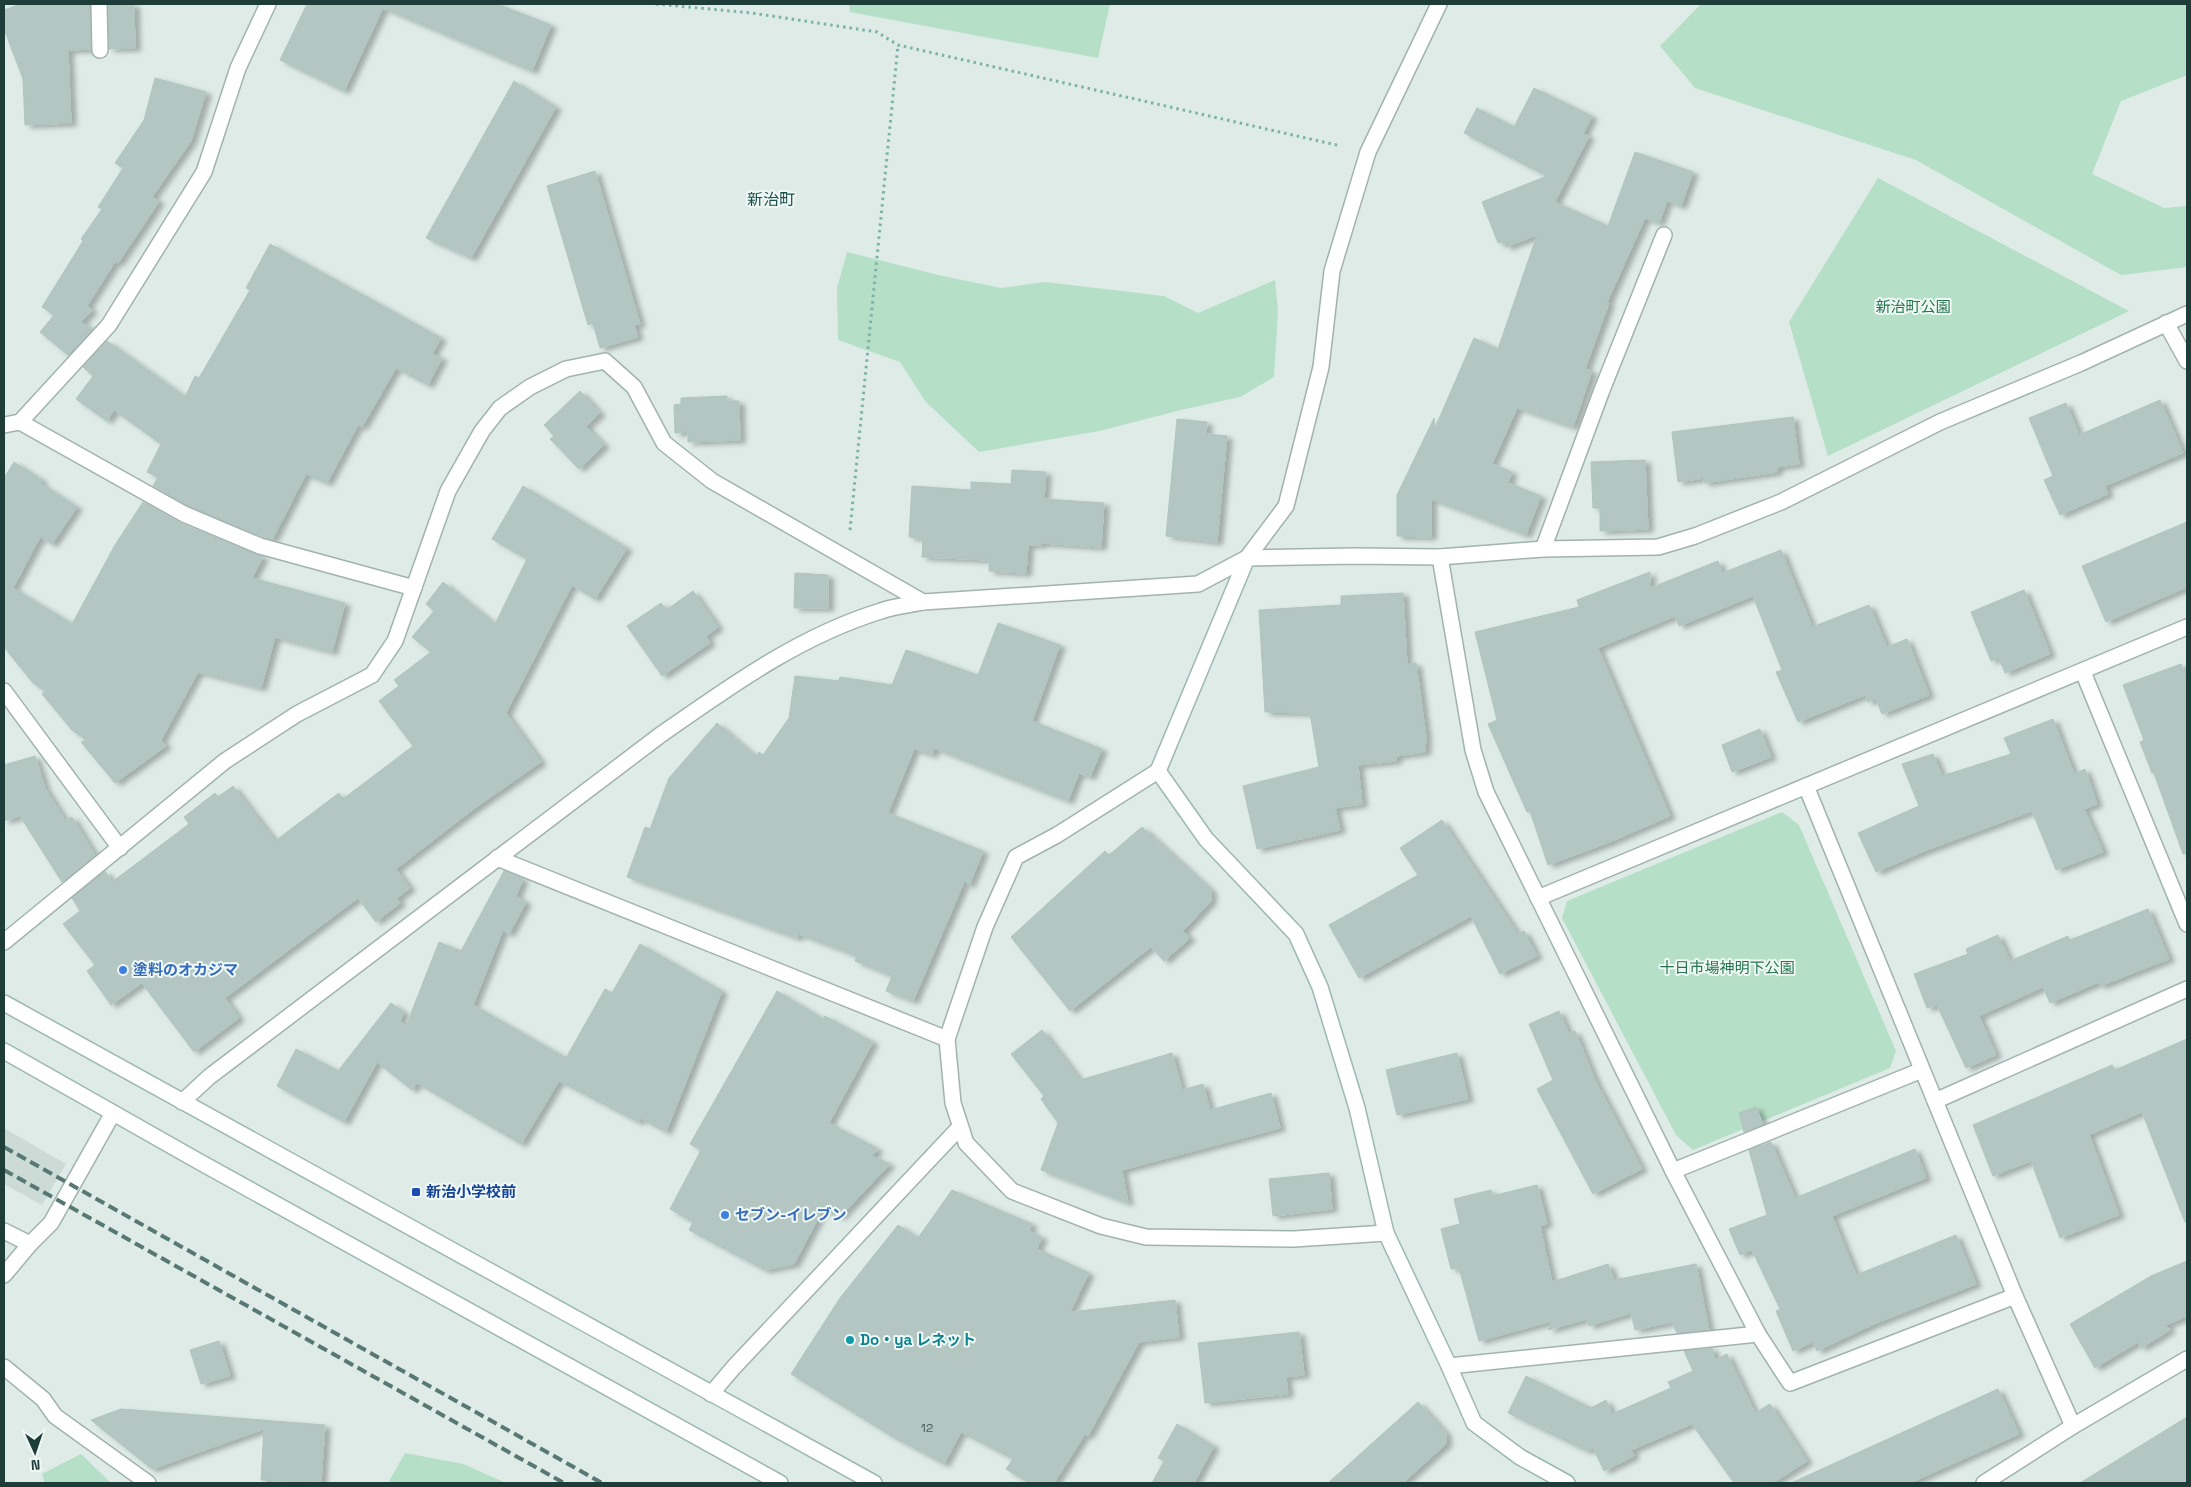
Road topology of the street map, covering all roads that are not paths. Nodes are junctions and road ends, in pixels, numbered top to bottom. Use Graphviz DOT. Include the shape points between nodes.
graph roads {
  1 [pos="99,4"];
  2 [pos="268,4"];
  3 [pos="1439,4"];
  4 [pos="100,50"];
  5 [pos="1664,235"];
  6 [pos="2187,314"];
  7 [pos="2166,323"];
  8 [pos="2187,361"];
  9 [pos="20,422"];
  10 [pos="4,425"];
  11 [pos="1543,549"];
  12 [pos="1440,557"];
  13 [pos="1247,558"];
  14 [pos="414,588"];
  15 [pos="922,602"];
  16 [pos="2187,627"];
  17 [pos="2083,672"];
  18 [pos="4,691"];
  19 [pos="1158,771"];
  20 [pos="1806,786"];
  21 [pos="120,848"];
  22 [pos="497,858"];
  23 [pos="1538,898"];
  24 [pos="2187,924"];
  25 [pos="4,942"];
  26 [pos="2187,989"];
  27 [pos="4,1003"];
  28 [pos="947,1039"];
  29 [pos="4,1051"];
  30 [pos="1922,1070"];
  31 [pos="1935,1101"];
  32 [pos="182,1102"];
  33 [pos="113,1113"];
  34 [pos="960,1127"];
  35 [pos="1673,1171"];
  36 [pos="4,1231"];
  37 [pos="1386,1233"];
  38 [pos="30,1244"];
  39 [pos="4,1275"];
  40 [pos="2015,1296"];
  41 [pos="1758,1334"];
  42 [pos="2187,1359"];
  43 [pos="1449,1366"];
  44 [pos="4,1367"];
  45 [pos="711,1394"];
  46 [pos="2073,1426"];
  47 [pos="148,1483"];
  48 [pos="780,1483"];
  49 [pos="874,1483"];
  50 [pos="1567,1483"];
  51 [pos="1984,1483"];
  1 -- 4 [label="street"];
  2 -- 9 [label="street" via="238,68 204,172 110,325"];
  3 -- 13 [label="street" via="1368,152 1332,271 1321,367 1286,506"];
  5 -- 11 [label="street"];
  6 -- 7 [label="street"];
  7 -- 8 [label="street"];
  7 -- 11 [label="street" via="2081,363 1940,422 1780,502 1695,536 1658,547"];
  9 -- 10 [label="street"];
  9 -- 14 [label="street" via="184,514 260,546"];
  11 -- 12 [label="street"];
  12 -- 13 [label="street"];
  12 -- 23 [label="street" via="1473,750 1486,792"];
  13 -- 15 [label="street" via="1198,584"];
  13 -- 19 [label="street"];
  14 -- 15 [label="street" via="448,491 482,431 500,408 530,387 566,369 605,361 634,387 664,443 712,481"];
  14 -- 21 [label="street" via="395,641 372,676 296,714 225,761"];
  15 -- 22 [label="street" via="882,610 801,643 659,736"];
  16 -- 17 [label="street"];
  17 -- 20 [label="street"];
  17 -- 24 [label="street"];
  18 -- 21 [label="street"];
  19 -- 28 [label="street" via="1057,835 1016,856 985,927"];
  19 -- 37 [label="street" via="1206,839 1296,934 1323,996 1356,1108"];
  20 -- 23 [label="street"];
  20 -- 30 [label="street"];
  21 -- 25 [label="street"];
  22 -- 28 [label="street"];
  22 -- 32 [label="street" via="208,1077"];
  23 -- 35 [label="street"];
  26 -- 31 [label="street"];
  27 -- 32 [label="street"];
  28 -- 34 [label="street" via="953,1103"];
  29 -- 33 [label="street"];
  30 -- 31 [label="street"];
  30 -- 35 [label="street"];
  31 -- 40 [label="street"];
  32 -- 45 [label="street"];
  33 -- 38 [label="street" via="51,1223"];
  33 -- 48 [label="street"];
  34 -- 37 [label="street" via="966,1143 1012,1191 1101,1226 1146,1237 1220,1239 1294,1239"];
  34 -- 45 [label="street"];
  35 -- 41 [label="street"];
  36 -- 38 [label="street"];
  37 -- 43 [label="street"];
  38 -- 39 [label="street"];
  40 -- 41 [label="street" via="1790,1383"];
  40 -- 46 [label="street"];
  41 -- 43 [label="street"];
  42 -- 46 [label="street"];
  43 -- 50 [label="street" via="1474,1423 1520,1457"];
  44 -- 47 [label="street" via="43,1399 55,1416"];
  45 -- 49 [label="street"];
  46 -- 51 [label="street"];
}
